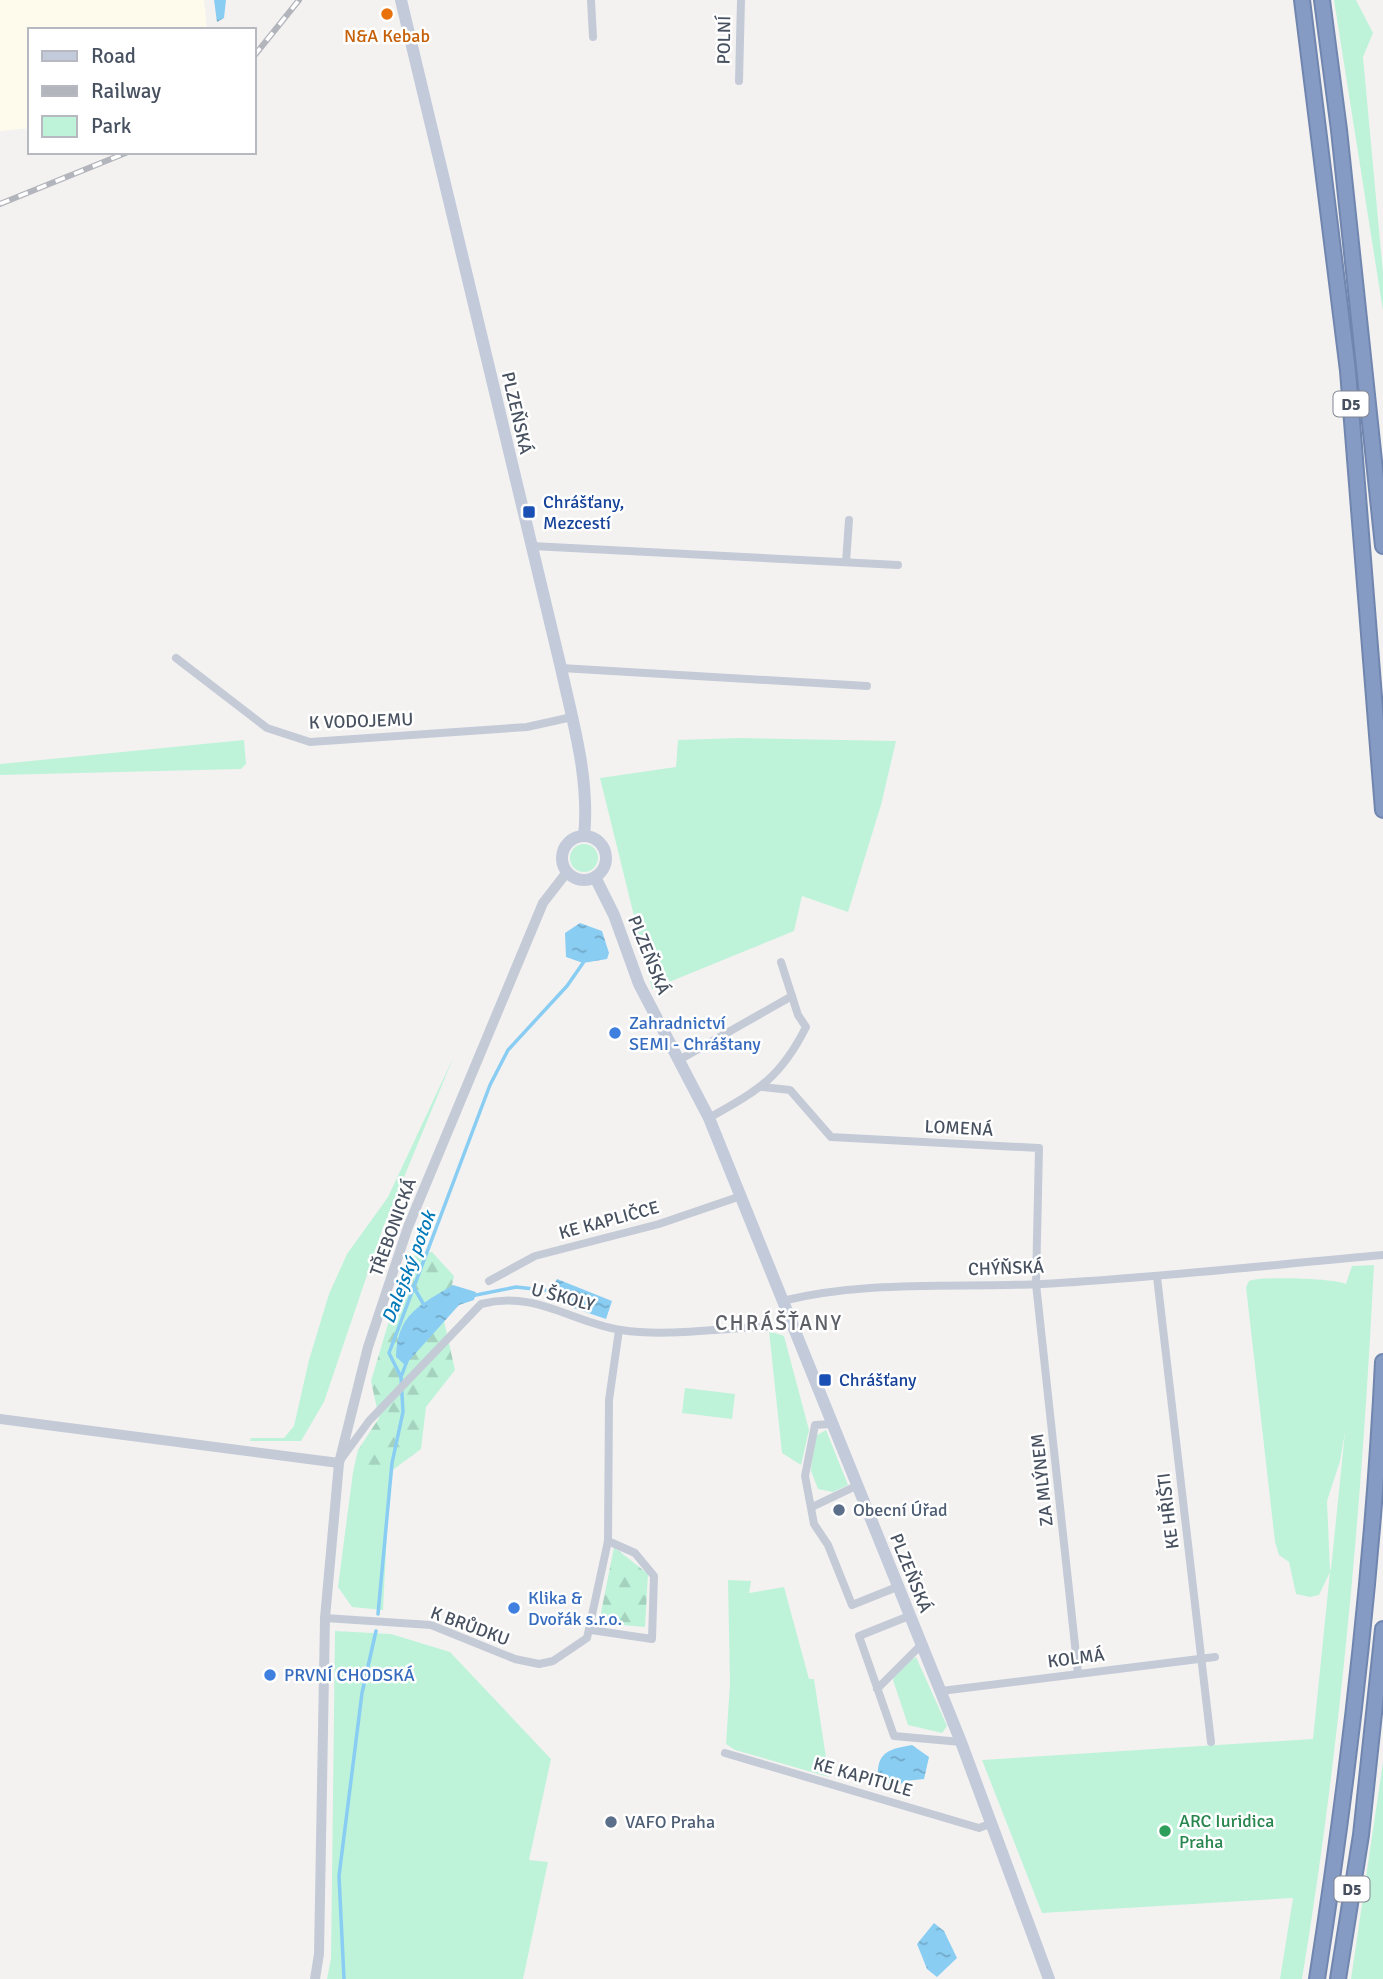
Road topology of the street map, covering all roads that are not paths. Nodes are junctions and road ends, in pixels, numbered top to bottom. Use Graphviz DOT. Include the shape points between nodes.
graph roads {
  1 [pos="401,0"];
  2 [pos="591,0"];
  3 [pos="741,0"];
  4 [pos="1302,0"];
  5 [pos="1322,0"];
  6 [pos="593,37"];
  7 [pos="738,81"];
  8 [pos="849,520"];
  9 [pos="532,546"];
  10 [pos="1383,546"];
  11 [pos="846,562"];
  12 [pos="898,565"];
  13 [pos="176,658"];
  14 [pos="561,668"];
  15 [pos="867,686"];
  16 [pos="572,717"];
  17 [pos="1383,810"];
  18 [pos="584,836"];
  19 [pos="567,872"];
  20 [pos="595,877"];
  21 [pos="781,962"];
  22 [pos="792,996"];
  23 [pos="678,1060"];
  24 [pos="762,1087"];
  25 [pos="709,1118"];
  26 [pos="741,1196"];
  27 [pos="1383,1255"];
  28 [pos="1157,1277"];
  29 [pos="489,1280"];
  30 [pos="1036,1284"];
  31 [pos="782,1301"];
  32 [pos="765,1326"];
  33 [pos="619,1330"];
  34 [pos="1383,1362"];
  35 [pos="0,1419"];
  36 [pos="831,1424"];
  37 [pos="339,1463"];
  38 [pos="856,1486"];
  39 [pos="812,1507"];
  40 [pos="608,1541"];
  41 [pos="897,1587"];
  42 [pos="909,1616"];
  43 [pos="325,1618"];
  44 [pos="1383,1629"];
  45 [pos="591,1630"];
  46 [pos="921,1645"];
  47 [pos="1215,1657"];
  48 [pos="1201,1658"];
  49 [pos="1078,1673"];
  50 [pos="877,1689"];
  51 [pos="941,1691"];
  52 [pos="961,1742"];
  53 [pos="1211,1742"];
  54 [pos="724,1753"];
  55 [pos="992,1823"];
  56 [pos="315,1979"];
  57 [pos="1049,1979"];
  58 [pos="1317,1979"];
  59 [pos="1338,1979"];
  1 -- 9 [label="main road, PLZEŇSKÁ"];
  2 -- 6 [label="street"];
  3 -- 7 [label="street, POLNÍ"];
  4 -- 17 [label="highway, D5" via="1348,371"];
  5 -- 10 [label="highway, D5"];
  8 -- 11 [label="street"];
  9 -- 11 [label="street"];
  9 -- 14 [label="main road, PLZEŇSKÁ"];
  11 -- 12 [label="street"];
  13 -- 16 [label="street, K VODOJEMU" via="267,728 310,741 527,727"];
  14 -- 15 [label="street"];
  14 -- 16 [label="main road, PLZEŇSKÁ"];
  16 -- 18 [label="main road, PLZEŇSKÁ" via="585,792"];
  18 -- 19 [label="main road" via="572,840 563,851"];
  18 -- 20 [label="main road" via="598,841 606,853 604,867"];
  19 -- 20 [label="main road" via="579,879"];
  19 -- 37 [label="street, TŘEBONICKÁ" via="544,904 408,1227 368,1347"];
  20 -- 23 [label="main road, PLZEŇSKÁ" via="639,984"];
  21 -- 22 [label="street"];
  22 -- 23 [label="street"];
  22 -- 24 [label="street" via="806,1027 783,1065"];
  23 -- 25 [label="main road, PLZEŇSKÁ"];
  24 -- 25 [label="street"];
  24 -- 30 [label="street, LOMENÁ" via="790,1090 831,1138 1039,1148"];
  25 -- 26 [label="main road, PLZEŇSKÁ"];
  26 -- 29 [label="street, KE KAPLIČCE" via="660,1224 535,1256"];
  26 -- 31 [label="main road, PLZEŇSKÁ"];
  27 -- 28 [label="street, CHÝŇSKÁ"];
  28 -- 30 [label="street, CHÝŇSKÁ"];
  28 -- 48 [label="street, KE HŘIŠTI"];
  30 -- 31 [label="street, CHÝŇSKÁ" via="848,1288"];
  30 -- 49 [label="street, ZA MLÝNEM"];
  31 -- 36 [label="main road, PLZEŇSKÁ"];
  32 -- 33 [label="street, U ŠKOLY"];
  33 -- 37 [label="street, U ŠKOLY" via="535,1302 481,1304 369,1421"];
  33 -- 40 [label="street" via="609,1400"];
  34 -- 58 [label="highway, D5" via="1359,1676"];
  35 -- 37 [label="street"];
  36 -- 38 [label="main road, PLZEŇSKÁ"];
  36 -- 39 [label="street" via="815,1425 805,1475"];
  37 -- 43 [label="street, TŘEBONICKÁ"];
  38 -- 39 [label="street"];
  38 -- 41 [label="main road, PLZEŇSKÁ"];
  39 -- 41 [label="street" via="814,1524 828,1545 852,1605"];
  40 -- 45 [label="street"];
  40 -- 45 [label="street" via="635,1553 654,1576 652,1639"];
  41 -- 42 [label="main road, PLZEŇSKÁ"];
  42 -- 46 [label="main road, PLZEŇSKÁ"];
  42 -- 50 [label="street" via="859,1636"];
  43 -- 45 [label="street, K BRŮDKU" via="431,1625 539,1664 553,1661 583,1642"];
  43 -- 56 [label="street, TŘEBONICKÁ"];
  44 -- 59 [label="highway, D5" via="1361,1835"];
  46 -- 50 [label="street"];
  46 -- 51 [label="main road, PLZEŇSKÁ"];
  47 -- 48 [label="street, KOLMÁ"];
  48 -- 49 [label="street, KOLMÁ"];
  48 -- 53 [label="street, KE HŘIŠTI"];
  49 -- 51 [label="street, KOLMÁ"];
  50 -- 52 [label="street" via="894,1736"];
  51 -- 52 [label="main road, PLZEŇSKÁ"];
  52 -- 55 [label="main road, PLZEŇSKÁ"];
  54 -- 55 [label="street, KE KAPITULE" via="979,1828"];
  55 -- 57 [label="main road, PLZEŇSKÁ"];
}
